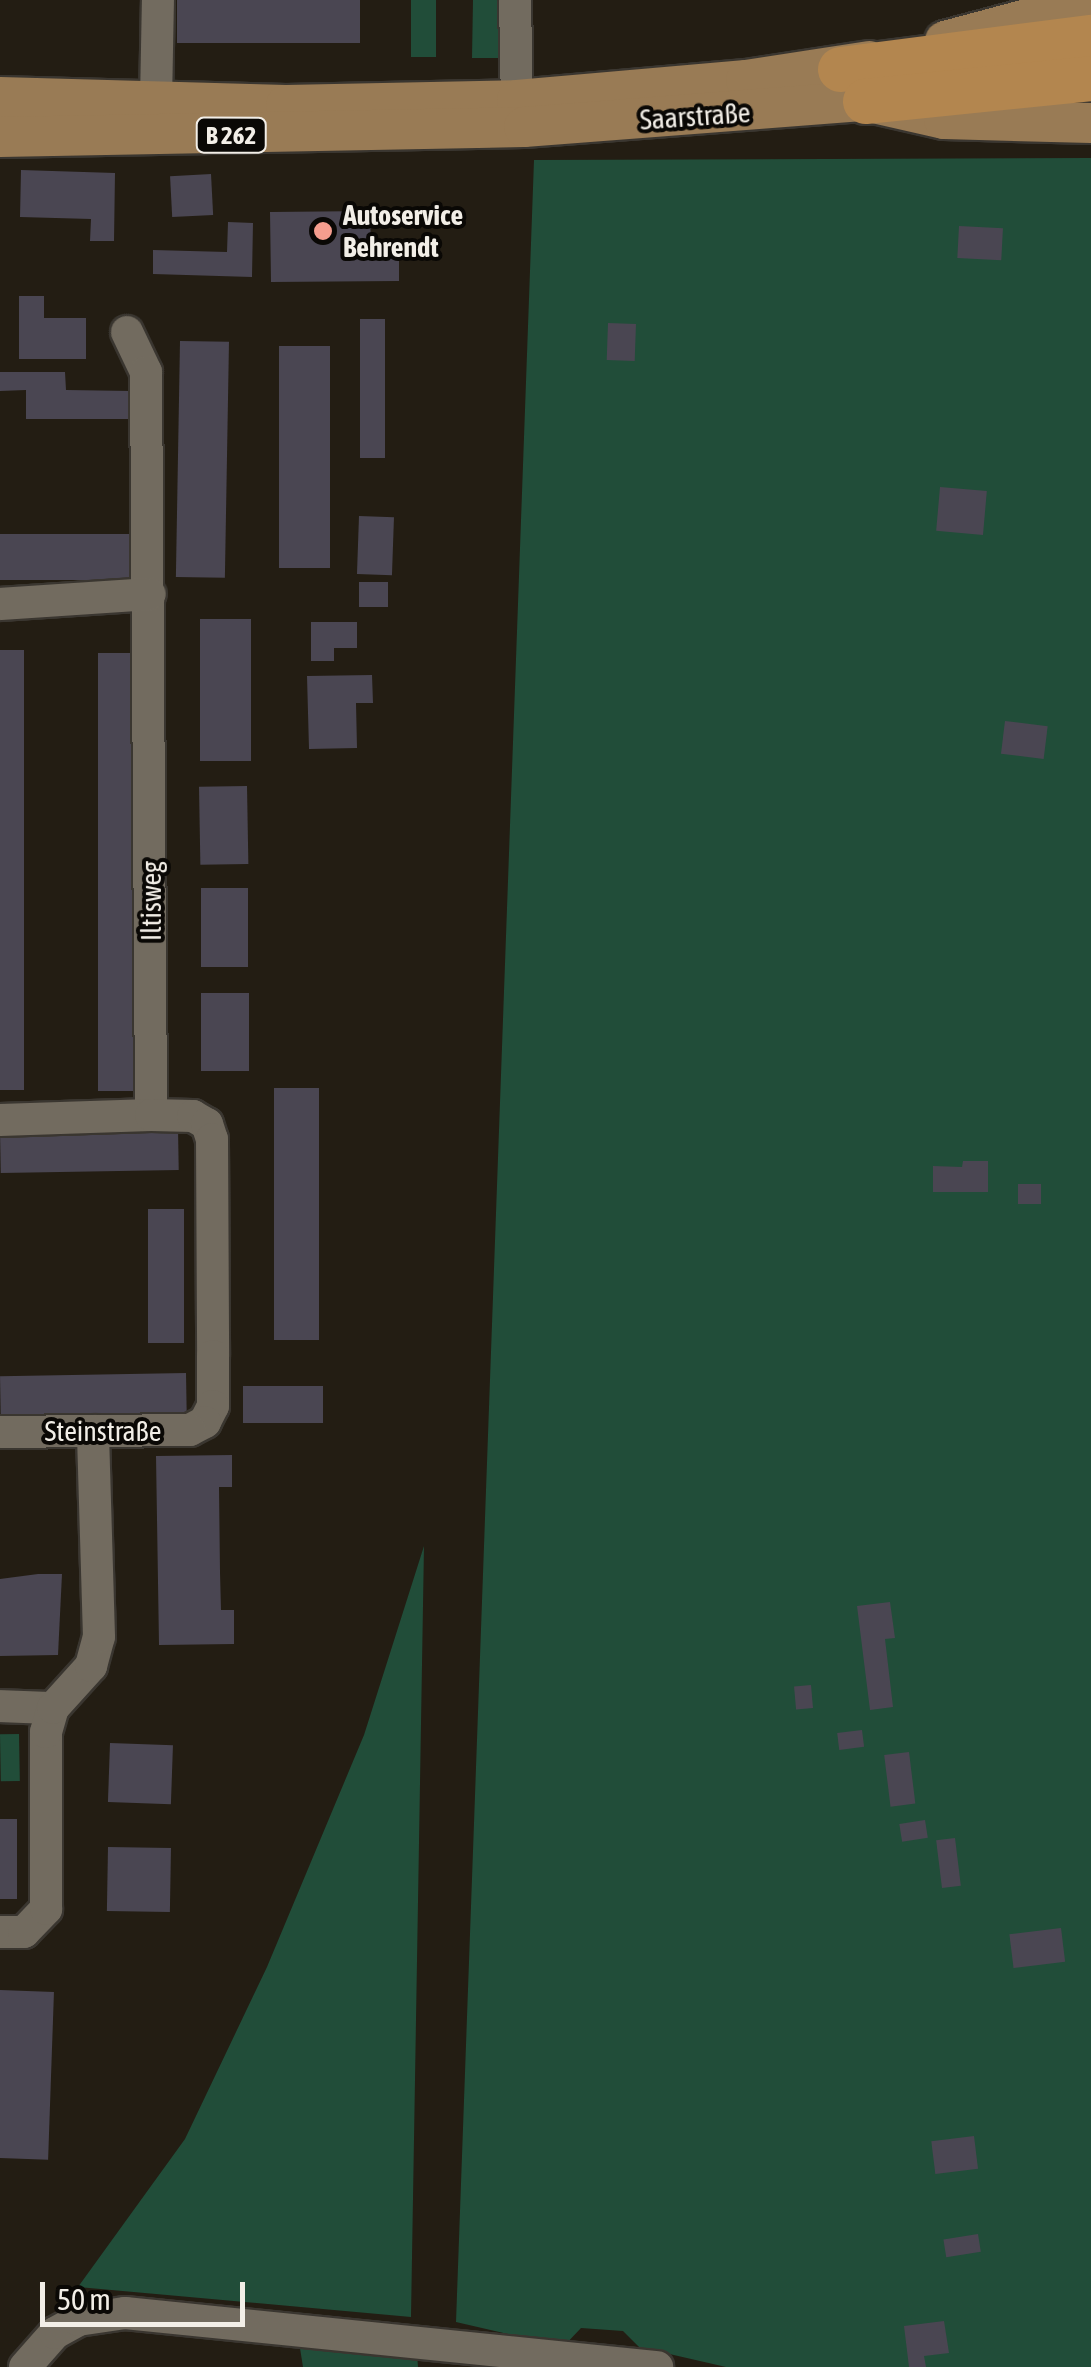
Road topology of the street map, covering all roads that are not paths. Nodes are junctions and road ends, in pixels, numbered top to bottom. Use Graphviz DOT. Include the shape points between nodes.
graph roads {
  1 [pos="158,0"];
  2 [pos="514,0"];
  3 [pos="1091,2"];
  4 [pos="1091,37"];
  5 [pos="1091,78"];
  6 [pos="852,85"];
  7 [pos="0,96"];
  8 [pos="156,101"];
  9 [pos="520,113"];
  10 [pos="1091,123"];
  11 [pos="0,137"];
  12 [pos="128,332"];
  13 [pos="150,594"];
  14 [pos="0,604"];
  15 [pos="152,1115"];
  16 [pos="0,1120"];
  17 [pos="93,1431"];
  18 [pos="0,1432"];
  19 [pos="0,1706"];
  20 [pos="53,1708"];
  21 [pos="0,1932"];
  22 [pos="25,2367"];
  23 [pos="657,2367"];
  1 -- 8 [label="street"];
  2 -- 9 [label="street"];
  3 -- 6 [label="main road, B 262"];
  4 -- 6 [label="highway, B 262"];
  5 -- 6 [label="highway, B 262"];
  6 -- 9 [label="main road, Saarstraße / B 262"];
  6 -- 10 [label="main road, B 262" via="944,119"];
  7 -- 8 [label="main road, B 262"];
  8 -- 9 [label="main road, B 262"];
  9 -- 11 [label="main road, B 262"];
  12 -- 13 [label="street, Iltisweg" via="146,372"];
  13 -- 14 [label="street"];
  13 -- 15 [label="street, Iltisweg"];
  15 -- 16 [label="street"];
  15 -- 17 [label="street, Steinstraße" via="194,1116 212,1139 213,1406 205,1422 190,1430"];
  17 -- 18 [label="street, Steinstraße"];
  17 -- 20 [label="street" via="99,1637 91,1666"];
  19 -- 20 [label="street"];
  20 -- 21 [label="street" via="46,1732 46,1908 24,1932"];
  22 -- 23 [label="street" via="55,2333 78,2320 125,2313"];
}
